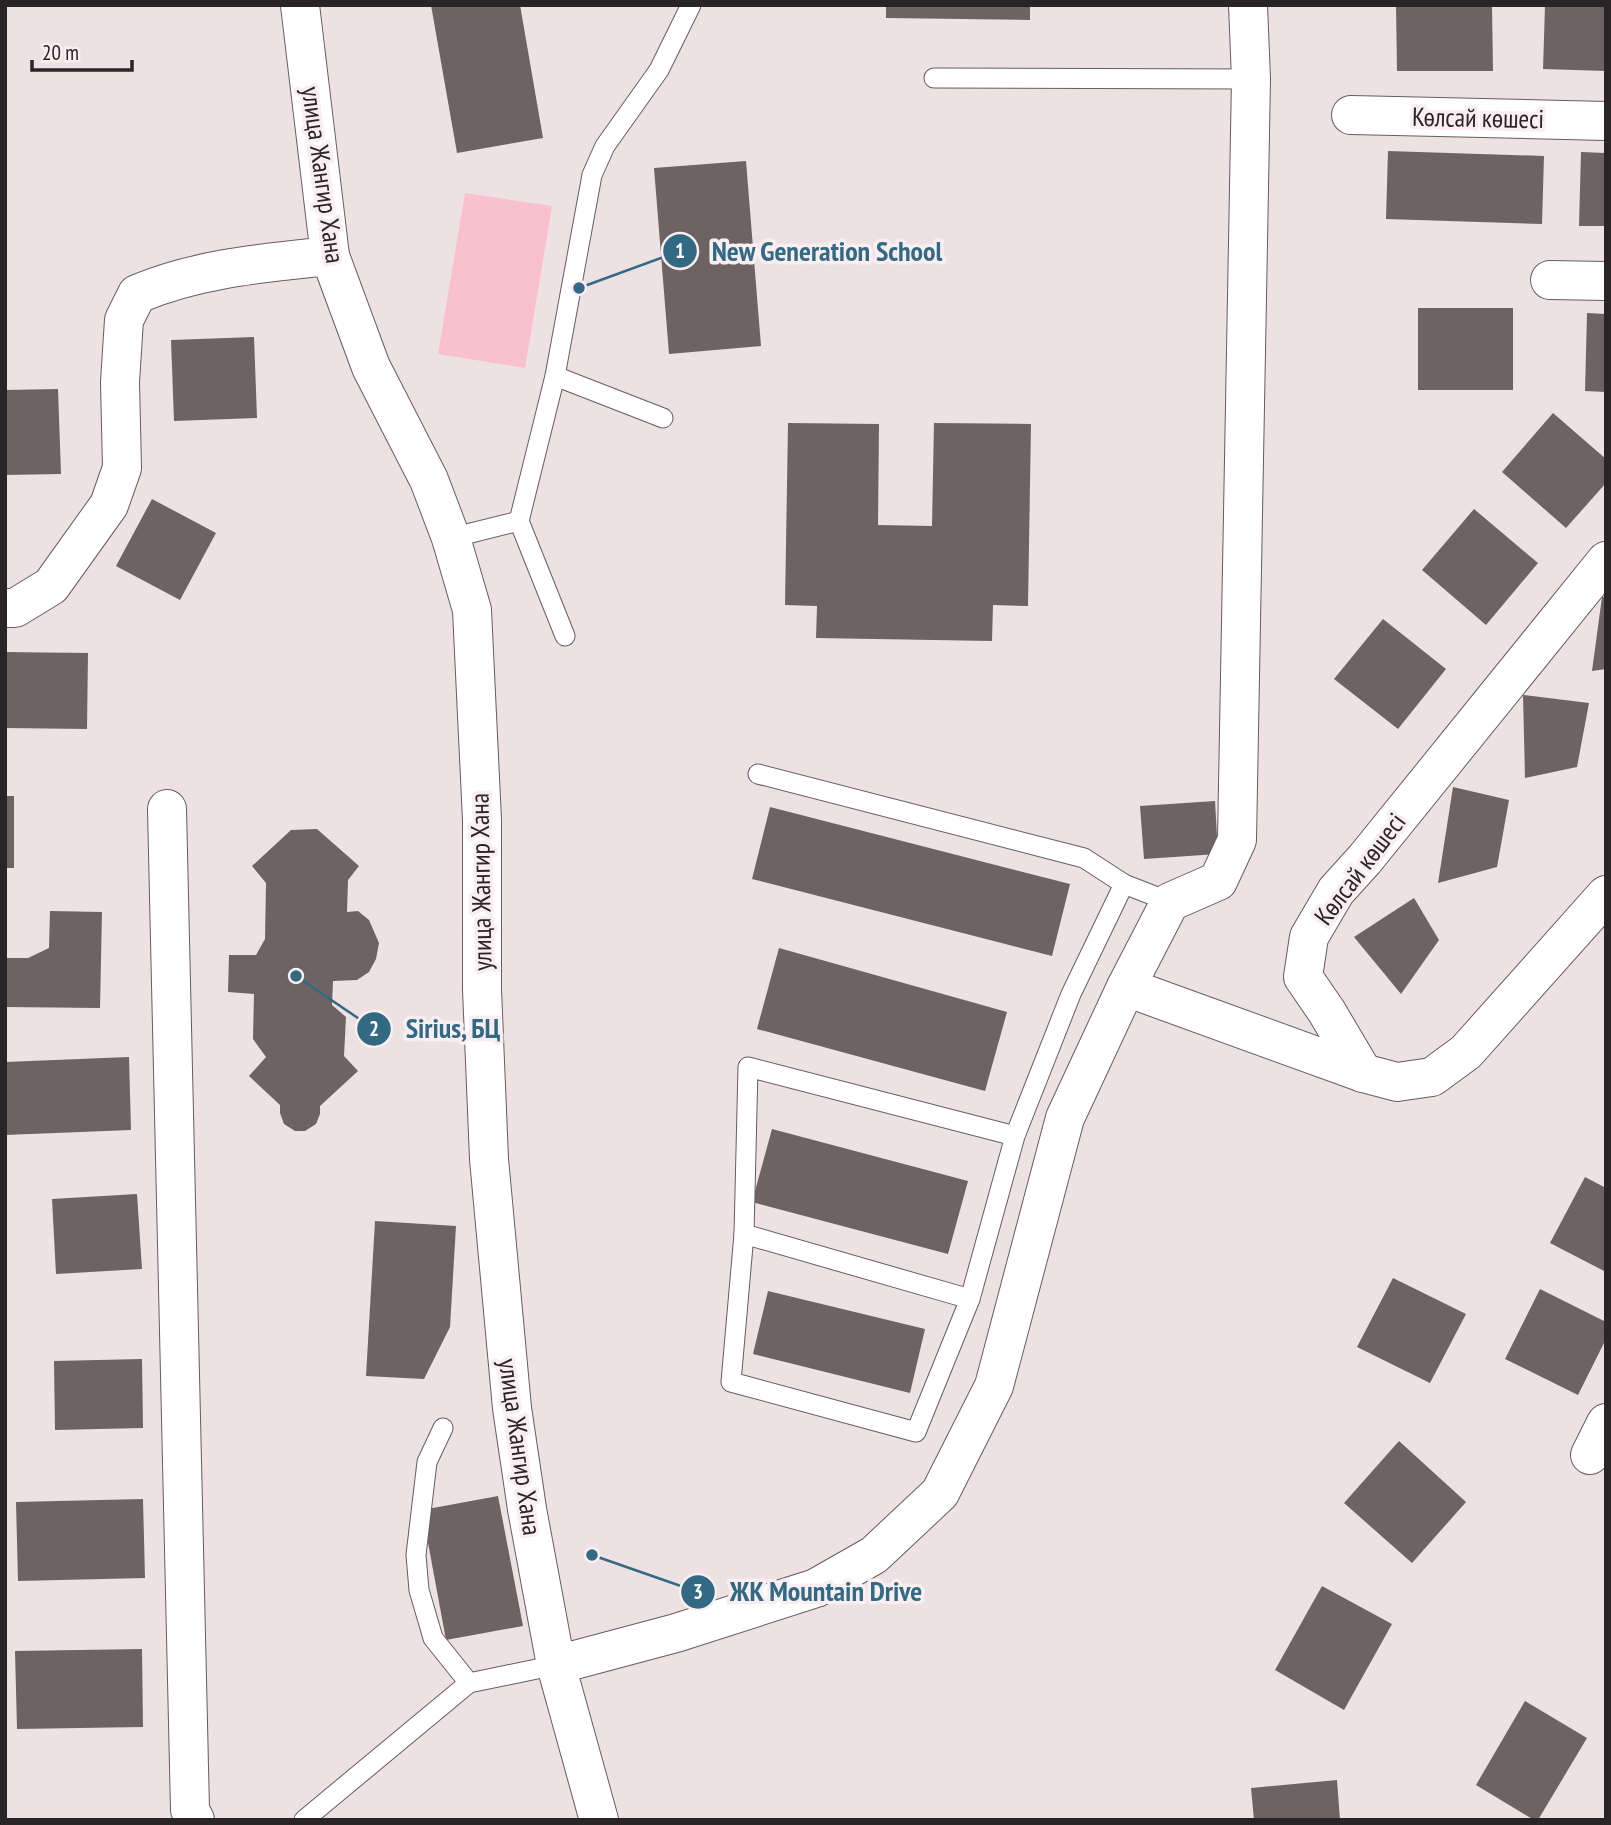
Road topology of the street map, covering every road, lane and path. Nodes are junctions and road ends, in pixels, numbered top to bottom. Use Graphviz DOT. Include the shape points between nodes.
graph roads {
  1 [pos="300,5"];
  2 [pos="691,5"];
  3 [pos="1248,5"];
  4 [pos="934,78"];
  5 [pos="1251,79"];
  6 [pos="1351,115"];
  7 [pos="1606,121"];
  8 [pos="330,256"];
  9 [pos="1550,280"];
  10 [pos="1606,281"];
  11 [pos="555,376"];
  12 [pos="663,418"];
  13 [pos="520,521"];
  14 [pos="451,538"];
  15 [pos="1606,561"];
  16 [pos="5,608"];
  17 [pos="565,636"];
  18 [pos="758,774"];
  19 [pos="167,809"];
  20 [pos="1124,884"];
  21 [pos="1606,895"];
  22 [pos="1170,902"];
  23 [pos="1126,987"];
  24 [pos="1363,1073"];
  25 [pos="1015,1136"];
  26 [pos="744,1234"];
  27 [pos="970,1299"];
  28 [pos="443,1428"];
  29 [pos="556,1665"];
  30 [pos="470,1683"];
  31 [pos="195,1820"];
  32 [pos="304,1820"];
  33 [pos="599,1820"];
  1 -- 8 [label="street, улица Жангир Хана"];
  2 -- 11 [label="lane" via="659,70 605,146 592,175"];
  3 -- 5 [label="street"];
  4 -- 5 [label="lane"];
  5 -- 22 [label="street" via="1237,840 1219,881"];
  6 -- 7 [label="street, Көлсай көшесі"];
  8 -- 14 [label="street, улица Жангир Хана" via="371,368 429,480"];
  8 -- 16 [label="street" via="244,265 169,281 137,294 124,320 122,468 109,505 51,586 15,608"];
  9 -- 10 [label="street"];
  11 -- 12 [label="lane"];
  11 -- 13 [label="lane"];
  13 -- 14 [label="lane"];
  13 -- 17 [label="lane"];
  14 -- 29 [label="street, улица Жангир Хана" via="472,610 482,820 482,989 499,1282 512,1408"];
  15 -- 24 [label="street, Көлсай көшесі" via="1336,891 1309,937 1303,977"];
  18 -- 20 [label="lane" via="1084,858"];
  19 -- 31 [label="street" via="190,1810"];
  20 -- 22 [label="lane"];
  20 -- 25 [label="lane" via="1071,994"];
  21 -- 24 [label="street" via="1458,1058 1432,1076 1397,1082"];
  22 -- 23 [label="street"];
  23 -- 24 [label="street"];
  23 -- 29 [label="street" via="1065,1118 994,1385 940,1493 874,1555 816,1588"];
  25 -- 26 [label="lane" via="748,1067"];
  25 -- 27 [label="lane"];
  26 -- 27 [label="lane"];
  26 -- 27 [label="lane" via="731,1382 916,1432"];
  28 -- 30 [label="lane" via="427,1462 416,1555 419,1590 433,1638"];
  29 -- 30 [label="lane"];
  29 -- 33 [label="street, улица Жангир Хана"];
  30 -- 32 [label="lane"];
}
